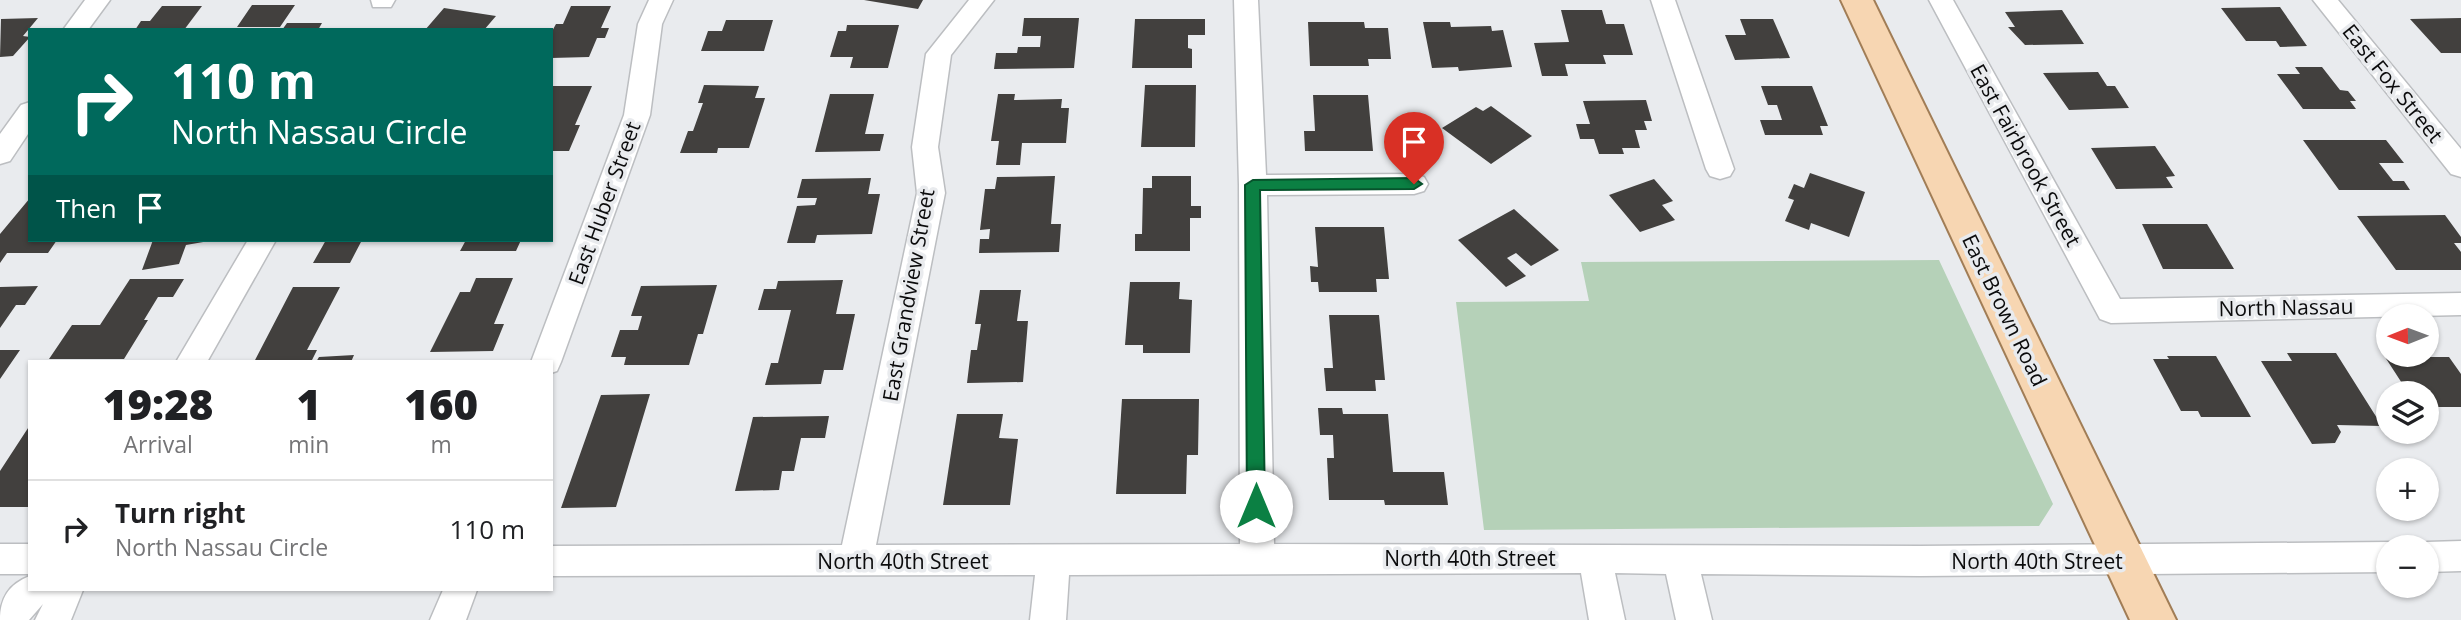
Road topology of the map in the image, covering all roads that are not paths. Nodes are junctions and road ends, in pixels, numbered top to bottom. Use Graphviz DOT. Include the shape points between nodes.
graph roads {
  1 [pos="99,0"];
  2 [pos="661,0"];
  3 [pos="982,0"];
  4 [pos="1246,0"];
  5 [pos="1663,0"];
  6 [pos="1857,0"];
  7 [pos="1941,0"];
  8 [pos="2325,0"];
  9 [pos="77,28"];
  10 [pos="28,114"];
  11 [pos="0,154"];
  12 [pos="2461,166"];
  13 [pos="1720,169"];
  14 [pos="1414,184"];
  15 [pos="1253,185"];
  16 [pos="261,242"];
  17 [pos="2461,304"];
  18 [pos="2111,311"];
  19 [pos="192,360"];
  20 [pos="547,360"];
  21 [pos="2461,556"];
  22 [pos="2376,557"];
  23 [pos="2439,557"];
  24 [pos="1595,558"];
  25 [pos="0,559"];
  26 [pos="28,559"];
  27 [pos="1679,559"];
  28 [pos="1257,560"];
  29 [pos="553,561"];
  30 [pos="856,561"];
  31 [pos="1054,561"];
  32 [pos="2125,561"];
  33 [pos="33,591"];
  34 [pos="66,591"];
  35 [pos="460,591"];
  36 [pos="9,620"];
  37 [pos="53,620"];
  38 [pos="448,620"];
  39 [pos="1048,620"];
  40 [pos="1606,620"];
  41 [pos="1694,620"];
  42 [pos="2153,620"];
  1 -- 9 [label="street"];
  2 -- 20 [label="street, East Huber Street" via="645,47 637,116"];
  3 -- 30 [label="street, East Grandview Street" via="939,54 925,147 931,193"];
  4 -- 15 [label="street"];
  5 -- 13 [label="street"];
  6 -- 32 [label="main road, East Brown Road"];
  7 -- 18 [label="street, East Fairbrook Street"];
  8 -- 12 [label="street, East Fox Street"];
  10 -- 11 [label="street"];
  14 -- 15 [label="street"];
  15 -- 28 [label="street"];
  16 -- 19 [label="street"];
  17 -- 18 [label="street, North Nassau"];
  21 -- 23 [label="street"];
  22 -- 32 [label="street, North 40th Street"];
  24 -- 27 [label="street, North 40th Street"];
  24 -- 28 [label="street, North 40th Street"];
  24 -- 40 [label="street"];
  25 -- 26 [label="street"];
  27 -- 32 [label="street, North 40th Street"];
  27 -- 41 [label="street"];
  28 -- 31 [label="street, North 40th Street"];
  29 -- 30 [label="street, North 40th Street"];
  30 -- 31 [label="street, North 40th Street"];
  31 -- 39 [label="street"];
  32 -- 42 [label="main road, East Brown Road"];
  33 -- 36 [label="street"];
  34 -- 37 [label="street"];
  35 -- 38 [label="street"];
}
